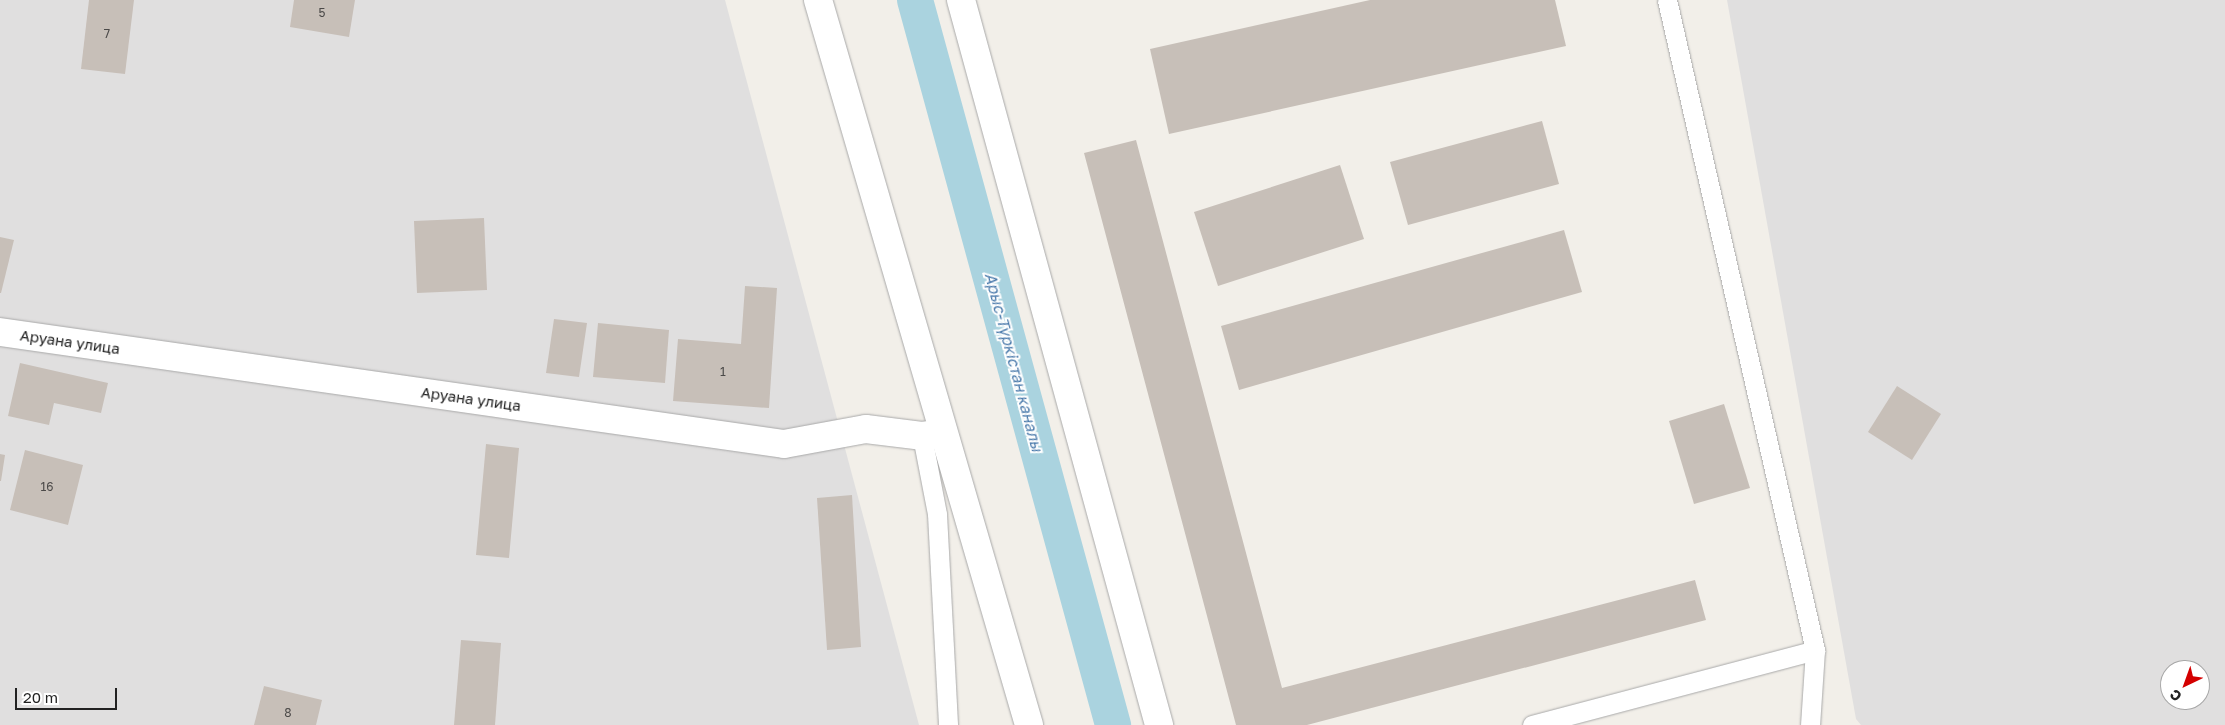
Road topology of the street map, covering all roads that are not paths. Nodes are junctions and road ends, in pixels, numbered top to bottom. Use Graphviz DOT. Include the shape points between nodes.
graph roads {
  1 [pos="818,0"];
  2 [pos="961,0"];
  3 [pos="1667,0"];
  4 [pos="0,332"];
  5 [pos="932,434"];
  6 [pos="1816,650"];
  7 [pos="944,722"];
  8 [pos="1029,725"];
  9 [pos="1159,725"];
  10 [pos="1532,725"];
  11 [pos="1810,725"];
  1 -- 5 [label="street"];
  2 -- 9 [label="street"];
  3 -- 6 [label="lane"];
  4 -- 5 [label="street, Аруана улица" via="784,444 866,429"];
  5 -- 7 [label="lane" via="946,646"];
  5 -- 8 [label="street"];
  6 -- 10 [label="lane"];
  6 -- 11 [label="lane"];
}
